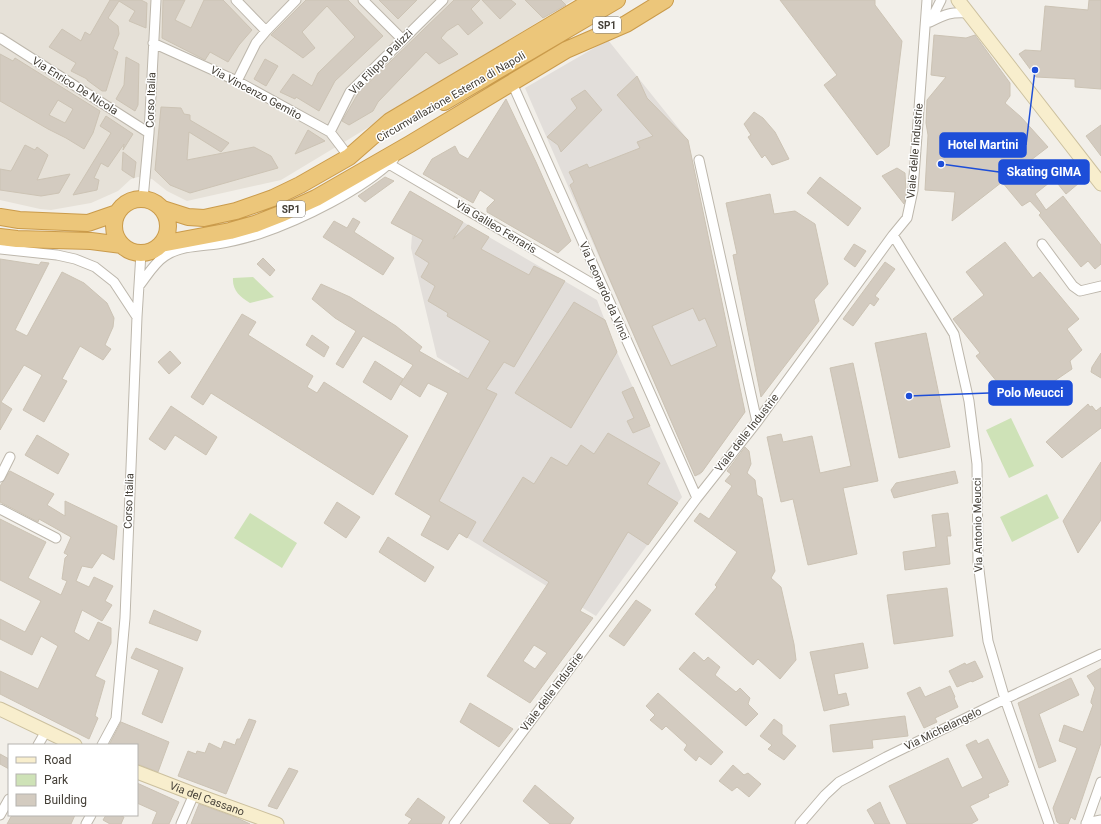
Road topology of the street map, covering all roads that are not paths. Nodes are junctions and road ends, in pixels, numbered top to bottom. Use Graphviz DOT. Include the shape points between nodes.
graph roads {
  1 [pos="236,0"];
  2 [pos="296,0"];
  3 [pos="363,0"];
  4 [pos="443,0"];
  5 [pos="593,0"];
  6 [pos="617,0"];
  7 [pos="648,0"];
  8 [pos="666,0"];
  9 [pos="927,0"];
  10 [pos="941,0"];
  11 [pos="958,0"];
  12 [pos="154,1"];
  13 [pos="968,13"];
  14 [pos="930,22"];
  15 [pos="266,31"];
  16 [pos="925,33"];
  17 [pos="0,38"];
  18 [pos="402,40"];
  19 [pos="153,43"];
  20 [pos="566,50"];
  21 [pos="237,81"];
  22 [pos="512,83"];
  23 [pos="330,132"];
  24 [pos="150,133"];
  25 [pos="410,144"];
  26 [pos="349,157"];
  27 [pos="699,160"];
  28 [pos="389,164"];
  29 [pos="1101,184"];
  30 [pos="143,199"];
  31 [pos="163,209"];
  32 [pos="117,213"];
  33 [pos="0,218"];
  34 [pos="894,235"];
  35 [pos="0,237"];
  36 [pos="161,244"];
  37 [pos="1042,244"];
  38 [pos="122,245"];
  39 [pos="0,249"];
  40 [pos="141,253"];
  41 [pos="138,286"];
  42 [pos="1101,286"];
  43 [pos="603,290"];
  44 [pos="136,317"];
  45 [pos="757,422"];
  46 [pos="10,457"];
  47 [pos="0,477"];
  48 [pos="697,498"];
  49 [pos="0,509"];
  50 [pos="56,538"];
  51 [pos="1101,654"];
  52 [pos="1005,699"];
  53 [pos="0,709"];
  54 [pos="46,731"];
  55 [pos="39,744"];
  56 [pos="73,744"];
  57 [pos="103,744"];
  58 [pos="138,772"];
  59 [pos="1100,787"];
  60 [pos="194,794"];
  61 [pos="8,801"];
  62 [pos="0,816"];
  63 [pos="1101,820"];
  64 [pos="181,824"];
  65 [pos="277,824"];
  66 [pos="454,824"];
  67 [pos="800,824"];
  68 [pos="1049,824"];
  69 [pos="1086,824"];
  1 -- 15 [label="street"];
  2 -- 15 [label="street"];
  3 -- 18 [label="street"];
  4 -- 18 [label="street, Via Filippo Palizzi"];
  5 -- 26 [label="highway" via="390,121"];
  6 -- 26 [label="highway, Circumvallazione Esterna di Napoli / SP1"];
  7 -- 20 [label="highway, SP1"];
  8 -- 20 [label="highway" via="626,24"];
  9 -- 16 [label="street, Viale delle Industrie"];
  10 -- 14 [label="street"];
  11 -- 13 [label="main road"];
  12 -- 19 [label="street, Corso Italia"];
  13 -- 14 [label="street" via="954,12"];
  13 -- 29 [label="main road"];
  14 -- 16 [label="street"];
  15 -- 21 [label="street" via="256,42"];
  16 -- 34 [label="street, Viale delle Industrie" via="913,190 907,218"];
  17 -- 24 [label="street, Via Enrico De Nicola"];
  18 -- 23 [label="street, Via Filippo Palizzi" via="350,92"];
  19 -- 21 [label="street, Via Vincenzo Gemito"];
  19 -- 24 [label="street, Corso Italia"];
  20 -- 22 [label="highway, Circumvallazione Esterna di Napoli"];
  21 -- 23 [label="street, Via Vincenzo Gemito"];
  22 -- 25 [label="highway, Circumvallazione Esterna di Napoli"];
  22 -- 43 [label="street, Via Leonardo da Vinci"];
  23 -- 26 [label="street, Via Vincenzo Gemito"];
  24 -- 30 [label="street, Corso Italia"];
  25 -- 28 [label="street"];
  25 -- 36 [label="highway, Circumvallazione Esterna di Napoli / SP1" via="316,198 283,213 230,231"];
  26 -- 31 [label="highway" via="273,198 236,211 204,218 188,217"];
  27 -- 45 [label="street"];
  28 -- 41 [label="street" via="357,188 290,222 233,241 175,250 158,261"];
  28 -- 43 [label="street, Via Galileo Ferraris"];
  30 -- 31 [label="highway" via="156,203"];
  30 -- 32 [label="highway" via="130,201"];
  31 -- 36 [label="highway" via="169,227 167,236"];
  32 -- 33 [label="highway" via="88,223"];
  32 -- 38 [label="highway" via="114,230"];
  34 -- 45 [label="street, Viale delle Industrie"];
  34 -- 52 [label="street, Via Antonio Meucci" via="954,334 969,401 977,464 978,562 987,633"];
  35 -- 38 [label="highway"];
  36 -- 40 [label="highway, Circumvallazione Esterna di Napoli / SP1" via="154,250"];
  37 -- 42 [label="street" via="1073,286 1080,291"];
  38 -- 40 [label="highway" via="128,250"];
  39 -- 44 [label="street" via="57,255 95,267 114,282"];
  40 -- 41 [label="street, Corso Italia"];
  41 -- 44 [label="street, Corso Italia"];
  43 -- 48 [label="street, Via Leonardo da Vinci"];
  44 -- 57 [label="street, Corso Italia" via="124,626 116,719"];
  45 -- 48 [label="street, Viale delle Industrie"];
  46 -- 47 [label="street"];
  48 -- 66 [label="street, Viale delle Industrie"];
  49 -- 50 [label="street"];
  51 -- 52 [label="street, Via Michelangelo"];
  52 -- 67 [label="street, Via Michelangelo" via="838,782"];
  52 -- 68 [label="street, Via Antonio Meucci"];
  53 -- 54 [label="main road"];
  54 -- 55 [label="street"];
  54 -- 56 [label="main road"];
  58 -- 60 [label="main road, Via del Cassano"];
  59 -- 69 [label="street"];
  60 -- 64 [label="street"];
  60 -- 65 [label="main road, Via del Cassano"];
  61 -- 62 [label="street"];
  63 -- 69 [label="street"];
}
